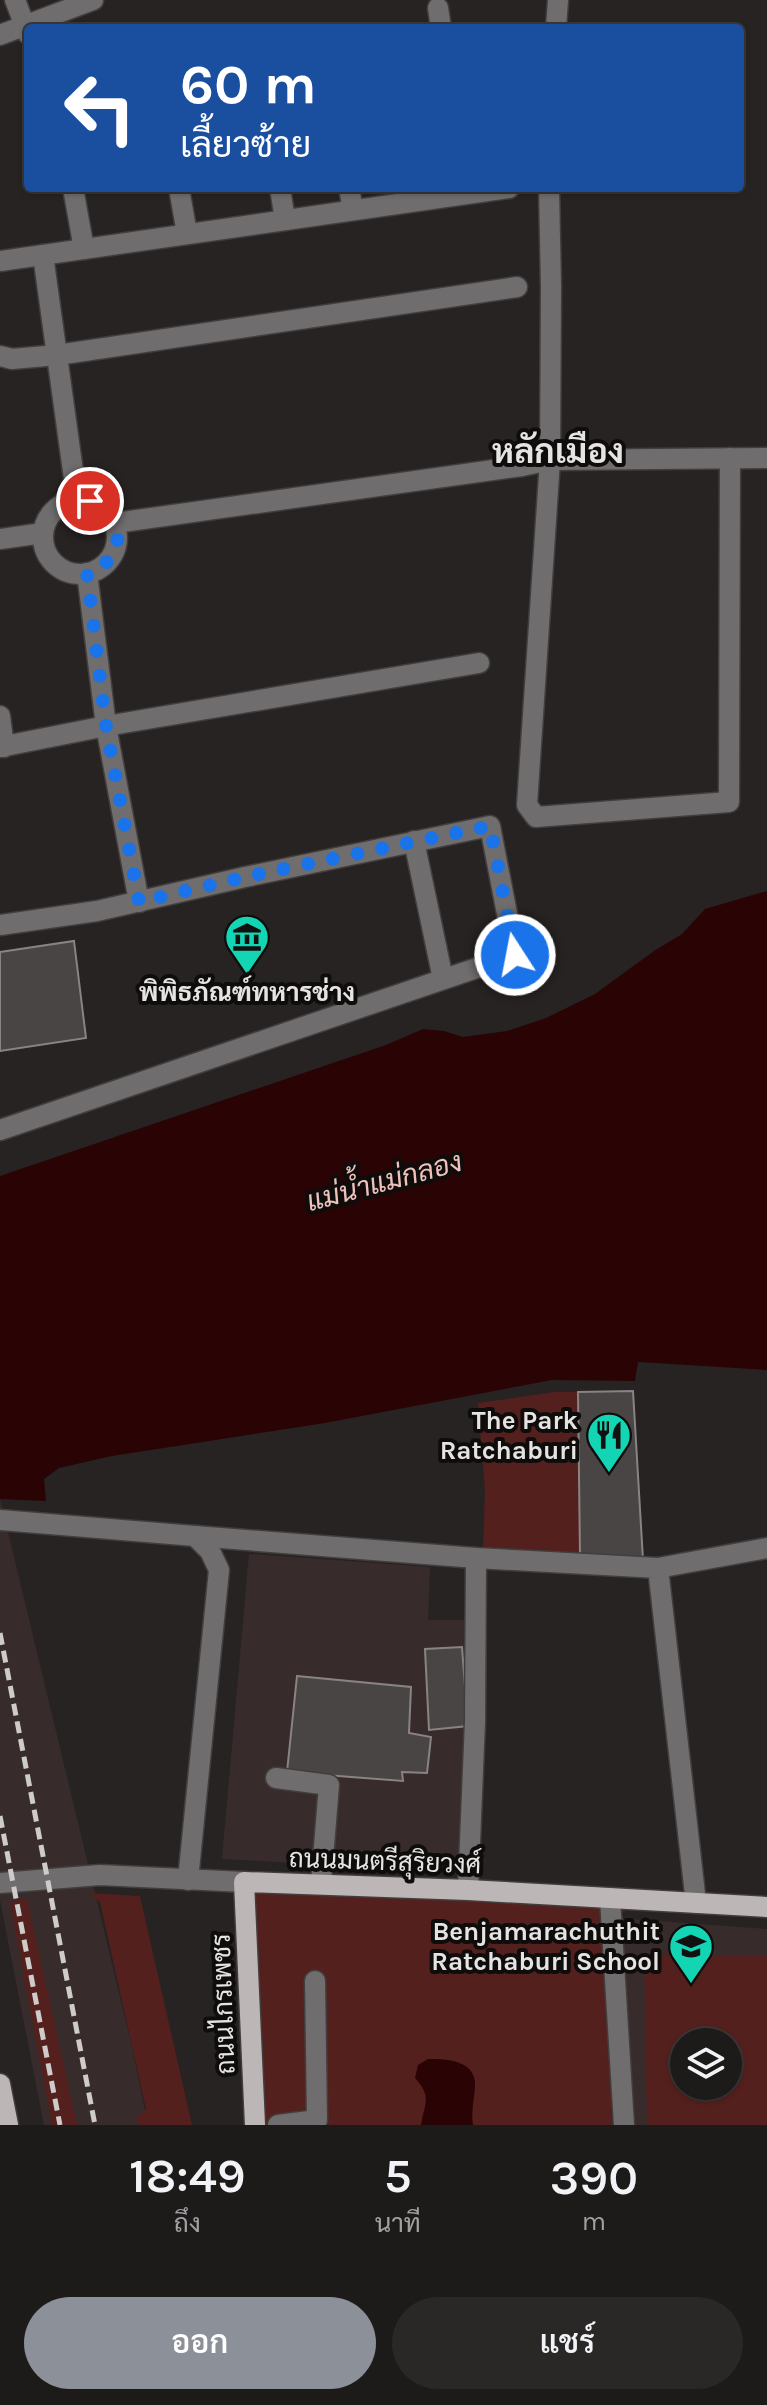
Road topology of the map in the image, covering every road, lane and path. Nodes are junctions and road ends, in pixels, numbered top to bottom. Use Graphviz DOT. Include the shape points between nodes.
graph roads {
  1 [pos="15,0"];
  2 [pos="93,0"];
  3 [pos="558,0"];
  4 [pos="39,24"];
  5 [pos="556,24"];
  6 [pos="24,25"];
  7 [pos="24,30"];
  8 [pos="0,35"];
  9 [pos="74,192"];
  10 [pos="180,192"];
  11 [pos="281,192"];
  12 [pos="350,192"];
  13 [pos="460,192"];
  14 [pos="549,192"];
  15 [pos="353,210"];
  16 [pos="285,220"];
  17 [pos="187,234"];
  18 [pos="84,249"];
  19 [pos="43,255"];
  20 [pos="0,261"];
  21 [pos="517,287"];
  22 [pos="57,355"];
  23 [pos="0,356"];
  24 [pos="730,458"];
  25 [pos="767,458"];
  26 [pos="550,460"];
  27 [pos="77,500"];
  28 [pos="115,523"];
  29 [pos="43,533"];
  30 [pos="0,539"];
  31 [pos="87,573"];
  32 [pos="479,663"];
  33 [pos="0,716"];
  34 [pos="106,726"];
  35 [pos="2,747"];
  36 [pos="414,841"];
  37 [pos="139,902"];
  38 [pos="0,925"];
  39 [pos="443,979"];
  40 [pos="0,1130"];
  41 [pos="0,1520"];
  42 [pos="195,1536"];
  43 [pos="767,1548"];
  44 [pos="476,1558"];
  45 [pos="658,1568"];
  46 [pos="276,1778"];
  47 [pos="188,1880"];
  48 [pos="244,1882"];
  49 [pos="0,1883"];
  50 [pos="321,1883"];
  51 [pos="468,1890"];
  52 [pos="610,1898"];
  53 [pos="696,1903"];
  54 [pos="767,1907"];
  55 [pos="315,1981"];
  56 [pos="0,2084"];
  57 [pos="8,2125"];
  58 [pos="255,2125"];
  59 [pos="278,2125"];
  60 [pos="624,2125"];
  1 -- 6 [label="street"];
  2 -- 4 [label="street"];
  3 -- 5 [label="street"];
  7 -- 8 [label="street"];
  9 -- 18 [label="street"];
  10 -- 17 [label="street"];
  11 -- 16 [label="street"];
  12 -- 15 [label="street"];
  13 -- 15 [label="street"];
  14 -- 26 [label="street"];
  15 -- 16 [label="street"];
  16 -- 17 [label="street"];
  17 -- 18 [label="street"];
  18 -- 19 [label="street"];
  19 -- 20 [label="street"];
  19 -- 22 [label="street"];
  21 -- 22 [label="street"];
  22 -- 23 [label="street"];
  22 -- 27 [label="street"];
  24 -- 25 [label="street"];
  24 -- 26 [label="street"];
  24 -- 26 [label="street" via="729,802 536,817 527,805"];
  26 -- 28 [label="street"];
  27 -- 28 [label="street" via="102,507"];
  27 -- 29 [label="street" via="55,510"];
  28 -- 31 [label="street" via="116,549 100,569"];
  29 -- 30 [label="street"];
  29 -- 31 [label="street" via="49,557 58,566"];
  31 -- 34 [label="street"];
  32 -- 34 [label="street"];
  33 -- 35 [label="street"];
  34 -- 35 [label="street"];
  34 -- 37 [label="street"];
  36 -- 37 [label="street"];
  36 -- 39 [label="street"];
  36 -- 39 [label="street" via="490,826 515,955"];
  37 -- 38 [label="street"];
  39 -- 40 [label="street"];
  41 -- 42 [label="street"];
  42 -- 44 [label="street"];
  42 -- 47 [label="street" via="219,1570"];
  43 -- 45 [label="street"];
  44 -- 45 [label="street"];
  44 -- 51 [label="street"];
  45 -- 53 [label="street"];
  46 -- 50 [label="street" via="329,1785"];
  47 -- 48 [label="street, ถนนมนตรีสุริยวงศ์"];
  47 -- 49 [label="street, ถนนมนตรีสุริยวงศ์" via="112,1875"];
  48 -- 50 [label="main road, ถนนมนตรีสุริยวงศ์"];
  48 -- 58 [label="main road, ถนนไกรเพชร"];
  50 -- 51 [label="main road, ถนนมนตรีสุริยวงศ์"];
  51 -- 52 [label="main road, ถนนมนตรีสุริยวงศ์"];
  52 -- 53 [label="main road, ถนนมนตรีสุริยวงศ์"];
  52 -- 60 [label="street"];
  53 -- 54 [label="main road, ถนนมนตรีสุริยวงศ์"];
  55 -- 59 [label="street" via="317,2120"];
  56 -- 57 [label="main road"];
}
